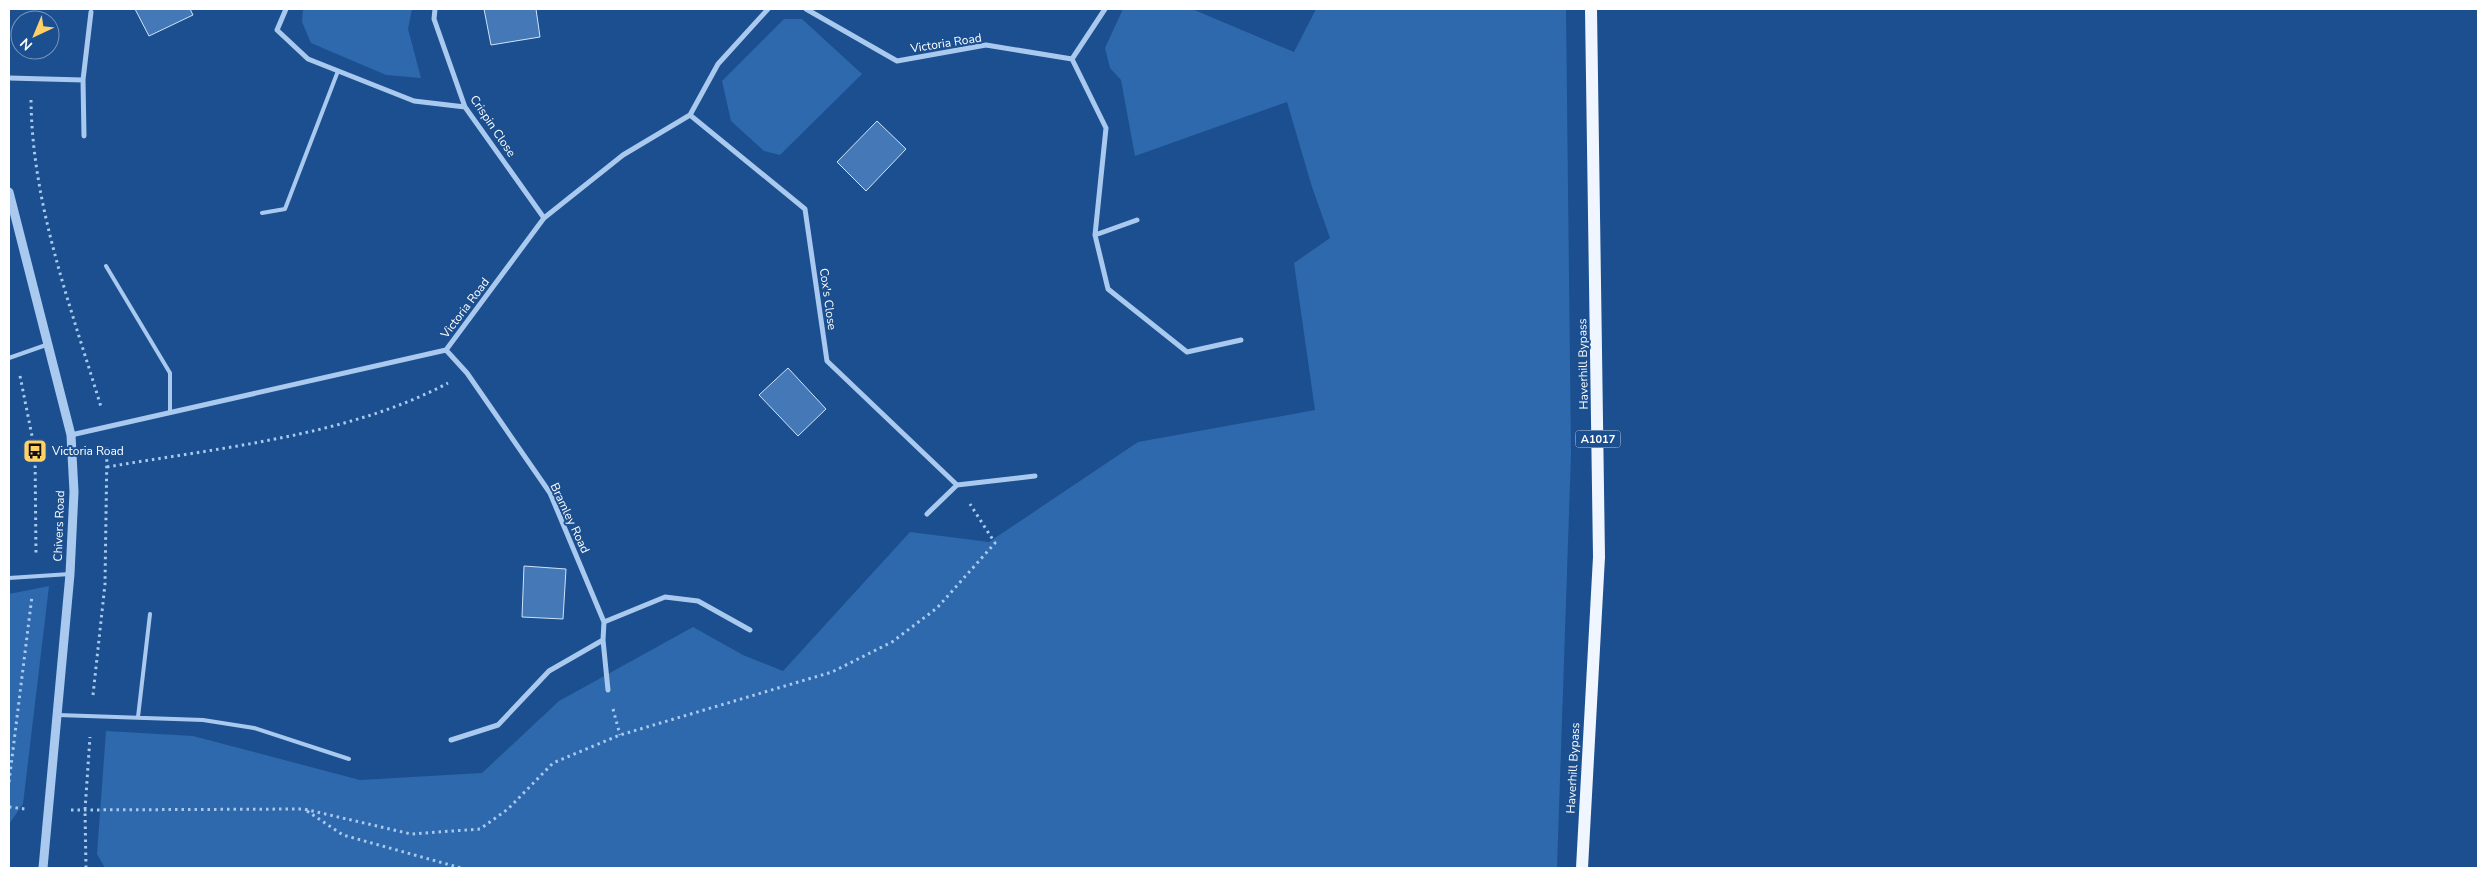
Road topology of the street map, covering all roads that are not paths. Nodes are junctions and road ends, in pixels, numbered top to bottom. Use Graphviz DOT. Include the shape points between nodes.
graph roads {
  1 [pos="286,9"];
  2 [pos="436,9"];
  3 [pos="768,9"];
  4 [pos="806,9"];
  5 [pos="1105,9"];
  6 [pos="1591,9"];
  7 [pos="91,12"];
  8 [pos="1072,59"];
  9 [pos="338,71"];
  10 [pos="9,78"];
  11 [pos="83,80"];
  12 [pos="465,107"];
  13 [pos="690,115"];
  14 [pos="84,136"];
  15 [pos="9,192"];
  16 [pos="262,213"];
  17 [pos="544,218"];
  18 [pos="1136,220"];
  19 [pos="1095,235"];
  20 [pos="106,266"];
  21 [pos="1241,340"];
  22 [pos="48,344"];
  23 [pos="446,350"];
  24 [pos="9,358"];
  25 [pos="170,412"];
  26 [pos="71,435"];
  27 [pos="1035,476"];
  28 [pos="957,485"];
  29 [pos="927,514"];
  30 [pos="70,574"];
  31 [pos="9,578"];
  32 [pos="150,614"];
  33 [pos="604,622"];
  34 [pos="750,630"];
  35 [pos="603,640"];
  36 [pos="608,690"];
  37 [pos="56,715"];
  38 [pos="138,717"];
  39 [pos="451,740"];
  40 [pos="349,759"];
  41 [pos="43,868"];
  42 [pos="1582,868"];
  1 -- 9 [label="street" via="277,30 308,59"];
  2 -- 12 [label="street, Crispin Close" via="434,20"];
  3 -- 13 [label="street" via="718,64"];
  4 -- 8 [label="street, Victoria Road" via="897,61 986,45"];
  5 -- 8 [label="street"];
  6 -- 42 [label="main road, Haverhill Bypass / A1017" via="1599,557"];
  7 -- 11 [label="street"];
  8 -- 19 [label="street" via="1106,128"];
  9 -- 12 [label="street" via="414,101"];
  9 -- 16 [label="lane" via="285,209"];
  10 -- 11 [label="street"];
  11 -- 14 [label="street"];
  12 -- 17 [label="street, Crispin Close"];
  13 -- 17 [label="street, Victoria Road" via="624,155"];
  13 -- 28 [label="street, Cox's Close" via="806,209 827,360"];
  15 -- 22 [label="street, Chivers Road"];
  17 -- 23 [label="street, Victoria Road"];
  18 -- 19 [label="street"];
  19 -- 21 [label="street" via="1108,289 1187,352"];
  20 -- 25 [label="lane" via="170,373"];
  22 -- 24 [label="lane"];
  22 -- 26 [label="street, Chivers Road"];
  23 -- 25 [label="street, Victoria Road"];
  23 -- 33 [label="street, Bramley Road" via="467,373 550,493"];
  25 -- 26 [label="street, Victoria Road"];
  26 -- 30 [label="street, Chivers Road" via="74,492"];
  27 -- 28 [label="street"];
  28 -- 29 [label="street"];
  30 -- 31 [label="lane"];
  30 -- 37 [label="street, Chivers Road"];
  32 -- 38 [label="lane"];
  33 -- 34 [label="street" via="665,597 698,601"];
  33 -- 35 [label="street, Bramley Road"];
  35 -- 36 [label="street, Bramley Road"];
  35 -- 39 [label="street" via="549,671 498,725"];
  37 -- 38 [label="lane"];
  37 -- 41 [label="street, Chivers Road"];
  38 -- 40 [label="lane" via="203,720 254,728"];
}
